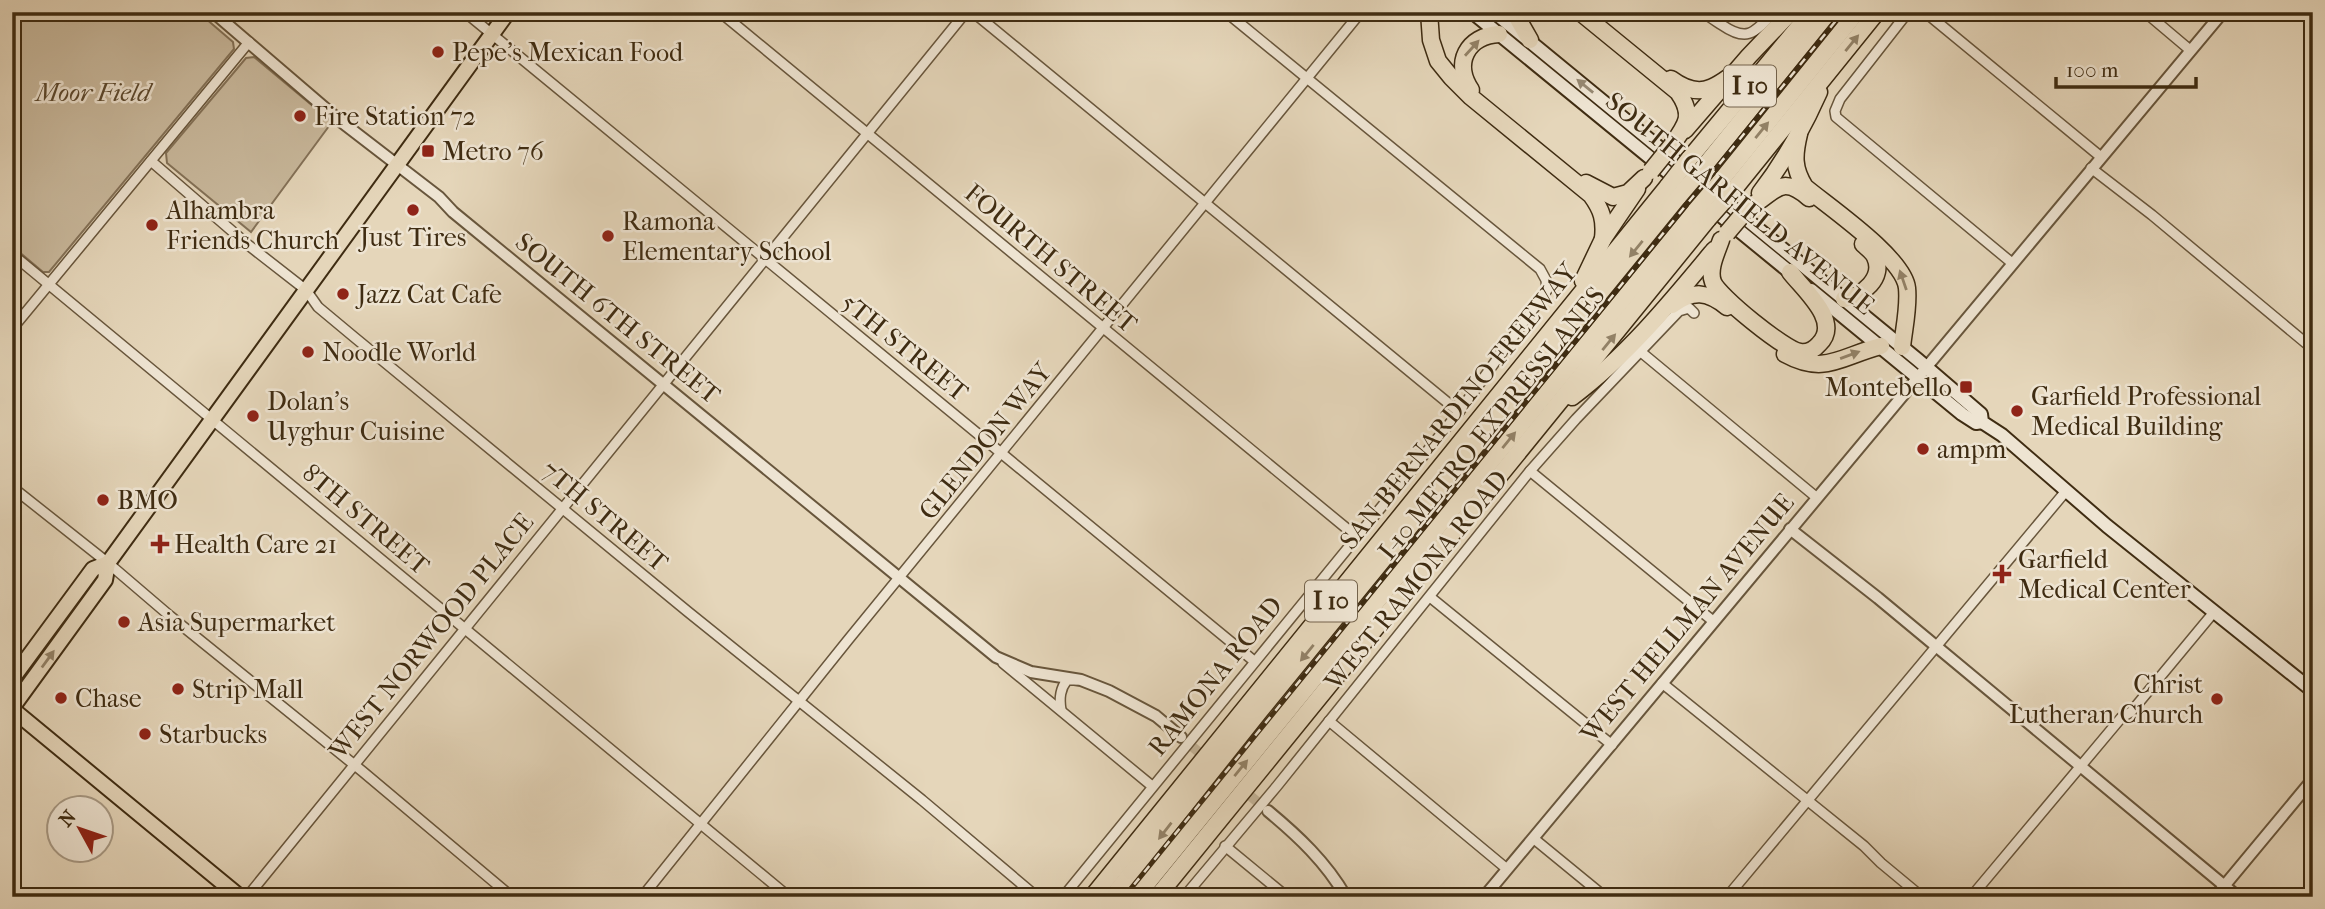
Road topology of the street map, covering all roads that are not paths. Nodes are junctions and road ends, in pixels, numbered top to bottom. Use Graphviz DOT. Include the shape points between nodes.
graph roads {
  1 [pos="213,12"];
  2 [pos="465,12"];
  3 [pos="508,12"];
  4 [pos="720,12"];
  5 [pos="966,12"];
  6 [pos="973,12"];
  7 [pos="1226,12"];
  8 [pos="1361,12"];
  9 [pos="1429,12"];
  10 [pos="1472,12"];
  11 [pos="1494,12"];
  12 [pos="1514,12"];
  13 [pos="1580,12"];
  14 [pos="1589,12"];
  15 [pos="1703,12"];
  16 [pos="1774,12"];
  17 [pos="1791,12"];
  18 [pos="1811,12"];
  19 [pos="1829,12"];
  20 [pos="1857,12"];
  21 [pos="1877,12"];
  22 [pos="1908,12"];
  23 [pos="1925,12"];
  24 [pos="2145,12"];
  25 [pos="2223,12"];
  26 [pos="2306,12"];
  27 [pos="2313,18"];
  28 [pos="1499,34"];
  29 [pos="492,35"];
  30 [pos="1530,40"];
  31 [pos="249,42"];
  32 [pos="2190,50"];
  33 [pos="1737,71"];
  34 [pos="1827,74"];
  35 [pos="1307,78"];
  36 [pos="867,134"];
  37 [pos="1799,134"];
  38 [pos="1672,145"];
  39 [pos="2101,157"];
  40 [pos="151,161"];
  41 [pos="1696,164"];
  42 [pos="397,166"];
  43 [pos="2091,168"];
  44 [pos="1648,175"];
  45 [pos="1725,188"];
  46 [pos="1673,191"];
  47 [pos="1205,203"];
  48 [pos="1749,207"];
  49 [pos="1702,214"];
  50 [pos="1724,237"];
  51 [pos="1603,239"];
  52 [pos="12,254"];
  53 [pos="765,260"];
  54 [pos="2012,264"];
  55 [pos="1790,272"];
  56 [pos="49,285"];
  57 [pos="306,290"];
  58 [pos="1844,299"];
  59 [pos="1571,305"];
  60 [pos="1661,312"];
  61 [pos="1694,313"];
  62 [pos="12,329"];
  63 [pos="1104,329"];
  64 [pos="1881,346"];
  65 [pos="1902,347"];
  66 [pos="2313,349"];
  67 [pos="1642,352"];
  68 [pos="1923,373"];
  69 [pos="664,385"];
  70 [pos="1459,412"];
  71 [pos="1550,414"];
  72 [pos="212,419"];
  73 [pos="1002,452"];
  74 [pos="1530,471"];
  75 [pos="12,487"];
  76 [pos="2066,492"];
  77 [pos="1816,498"];
  78 [pos="562,508"];
  79 [pos="1790,529"];
  80 [pos="1357,537"];
  81 [pos="108,563"];
  82 [pos="899,579"];
  83 [pos="1430,597"];
  84 [pos="2214,612"];
  85 [pos="1713,621"];
  86 [pos="465,628"];
  87 [pos="1936,648"];
  88 [pos="996,657"];
  89 [pos="1254,661"];
  90 [pos="12,679"];
  91 [pos="1081,680"];
  92 [pos="1662,682"];
  93 [pos="2313,691"];
  94 [pos="799,702"];
  95 [pos="12,709"];
  96 [pos="1061,710"];
  97 [pos="1329,722"];
  98 [pos="1181,737"];
  99 [pos="1612,745"];
  100 [pos="354,764"];
  101 [pos="2080,767"];
  102 [pos="2313,779"];
  103 [pos="1152,786"];
  104 [pos="1808,800"];
  105 [pos="1268,811"];
  106 [pos="700,823"];
  107 [pos="1533,838"];
  108 [pos="1225,846"];
  109 [pos="1507,869"];
  110 [pos="2224,885"];
  111 [pos="1343,894"];
  112 [pos="240,897"];
  113 [pos="247,897"];
  114 [pos="512,897"];
  115 [pos="642,897"];
  116 [pos="789,897"];
  117 [pos="1037,897"];
  118 [pos="1063,897"];
  119 [pos="1091,897"];
  120 [pos="1112,897"];
  121 [pos="1136,897"];
  122 [pos="1157,897"];
  123 [pos="1184,897"];
  124 [pos="1287,897"];
  125 [pos="1484,897"];
  126 [pos="1605,897"];
  127 [pos="1727,897"];
  128 [pos="1922,897"];
  129 [pos="1971,897"];
  130 [pos="2215,897"];
  131 [pos="2238,897"];
  1 -- 31 [label="street, SOUTH 6TH STREET"];
  2 -- 29 [label="street, 5TH STREET"];
  3 -- 29 [label="main road"];
  4 -- 36 [label="street, FOURTH STREET"];
  5 -- 36 [label="street, WEST NORWOOD PLACE"];
  6 -- 47 [label="street"];
  7 -- 35 [label="street"];
  8 -- 35 [label="street, GLENDON WAY"];
  9 -- 51 [label="highway" via="1438,61 1471,97 1591,195 1605,221"];
  10 -- 28 [label="main road, SOUTH GARFIELD AVENUE"];
  11 -- 30 [label="main road, SOUTH GARFIELD AVENUE"];
  12 -- 30 [label="highway"];
  13 -- 38 [label="highway" via="1678,92 1688,113"];
  14 -- 33 [label="highway" via="1662,73 1691,90 1717,86"];
  15 -- 16 [label="street" via="1735,35 1757,30"];
  17 -- 33 [label="highway"];
  18 -- 41 [label="highway, I 10"];
  19 -- 41 [label="highway, I-10 METRO EXPRESSLANES"];
  45 -- 20 [label="highway, one-way"];
  34 -- 21 [label="highway, I 10, one-way"];
  22 -- 54 [label="street" via="1840,99 1836,117"];
  23 -- 39 [label="street"];
  24 -- 32 [label="street"];
  25 -- 32 [label="street, WEST HELLMAN AVENUE"];
  26 -- 27 [label="street"];
  44 -- 28 [label="highway, one-way" via="1628,193 1613,197 1602,193 1472,90 1463,77 1461,64 1466,52 1484,36"];
  28 -- 55 [label="main road, SOUTH GARFIELD AVENUE"];
  29 -- 42 [label="main road"];
  29 -- 53 [label="street, 5TH STREET"];
  58 -- 30 [label="main road, SOUTH GARFIELD AVENUE, one-way"];
  31 -- 40 [label="street"];
  31 -- 42 [label="street, SOUTH 6TH STREET"];
  32 -- 39 [label="street, WEST HELLMAN AVENUE"];
  33 -- 38 [label="highway"];
  34 -- 37 [label="highway"];
  34 -- 45 [label="highway, I 10"];
  35 -- 47 [label="street, GLENDON WAY"];
  35 -- 70 [label="street, RAMONA ROAD" via="1540,270 1546,280 1547,290"];
  36 -- 53 [label="street, WEST NORWOOD PLACE"];
  36 -- 63 [label="street, FOURTH STREET"];
  37 -- 48 [label="highway"];
  65 -- 37 [label="highway, one-way" via="1907,288 1903,274 1883,251 1805,187 1794,157"];
  38 -- 44 [label="highway, bridge"];
  39 -- 43 [label="street, WEST HELLMAN AVENUE"];
  40 -- 56 [label="street"];
  40 -- 57 [label="street, 7TH STREET"];
  41 -- 46 [label="highway, I-10 METRO EXPRESSLANES, bridge"];
  42 -- 57 [label="main road"];
  42 -- 69 [label="street, SOUTH 6TH STREET"];
  43 -- 54 [label="street, WEST HELLMAN AVENUE"];
  43 -- 66 [label="street"];
  44 -- 51 [label="highway"];
  45 -- 49 [label="highway, I 10, bridge"];
  46 -- 59 [label="highway, SAN BERNARDINO FREEWAY / I 10"];
  46 -- 120 [label="highway, I-10 METRO EXPRESSLANES, one-way"];
  47 -- 63 [label="street, GLENDON WAY"];
  47 -- 70 [label="street"];
  48 -- 50 [label="highway, bridge"];
  48 -- 58 [label="highway" via="1776,188 1793,187 1862,243 1877,262 1875,278 1855,297"];
  71 -- 49 [label="highway, I 10, one-way"];
  121 -- 49 [label="highway, I-10 METRO EXPRESSLANES, one-way"];
  50 -- 55 [label="highway" via="1712,266 1713,281 1721,294 1776,340 1802,353 1822,342 1826,322"];
  50 -- 60 [label="highway"];
  51 -- 59 [label="highway"];
  52 -- 56 [label="street, 8TH STREET"];
  53 -- 69 [label="street, WEST NORWOOD PLACE"];
  53 -- 73 [label="street, 5TH STREET"];
  54 -- 68 [label="street, WEST HELLMAN AVENUE"];
  55 -- 64 [label="main road, SOUTH GARFIELD AVENUE"];
  56 -- 62 [label="street"];
  56 -- 72 [label="street, 8TH STREET"];
  57 -- 72 [label="main road"];
  57 -- 78 [label="street, 7TH STREET" via="318,307"];
  58 -- 65 [label="main road, SOUTH GARFIELD AVENUE"];
  59 -- 119 [label="highway, SAN BERNARDINO FREEWAY / I 10"];
  60 -- 64 [label="highway, one-way" via="1695,293 1707,295 1803,364 1820,366"];
  60 -- 71 [label="highway" via="1590,384"];
  61 -- 67 [label="street, WEST RAMONA ROAD" via="1679,311"];
  63 -- 73 [label="street, GLENDON WAY"];
  63 -- 80 [label="street, FOURTH STREET"];
  64 -- 68 [label="main road, SOUTH GARFIELD AVENUE"];
  65 -- 68 [label="main road, SOUTH GARFIELD AVENUE"];
  67 -- 74 [label="street, WEST RAMONA ROAD"];
  67 -- 77 [label="street"];
  68 -- 76 [label="main road" via="1980,414 1982,422"];
  68 -- 77 [label="street, WEST HELLMAN AVENUE"];
  69 -- 78 [label="street, WEST NORWOOD PLACE"];
  69 -- 82 [label="street, SOUTH 6TH STREET"];
  70 -- 80 [label="street, RAMONA ROAD"];
  71 -- 122 [label="highway, I 10"];
  72 -- 81 [label="main road"];
  72 -- 86 [label="street, 8TH STREET"];
  73 -- 82 [label="street, GLENDON WAY"];
  73 -- 89 [label="street, 5TH STREET"];
  74 -- 83 [label="street, WEST RAMONA ROAD"];
  74 -- 85 [label="street"];
  75 -- 81 [label="street"];
  76 -- 84 [label="main road"];
  76 -- 87 [label="street"];
  77 -- 79 [label="street, WEST HELLMAN AVENUE"];
  78 -- 86 [label="street, WEST NORWOOD PLACE"];
  78 -- 94 [label="street, 7TH STREET"];
  79 -- 85 [label="street, WEST HELLMAN AVENUE"];
  79 -- 87 [label="street"];
  80 -- 89 [label="street, RAMONA ROAD"];
  81 -- 90 [label="main road" via="93,569"];
  95 -- 81 [label="main road, one-way" via="105,580"];
  81 -- 100 [label="street"];
  82 -- 88 [label="street, SOUTH 6TH STREET"];
  82 -- 94 [label="street, GLENDON WAY"];
  83 -- 97 [label="street, WEST RAMONA ROAD"];
  83 -- 99 [label="street"];
  84 -- 93 [label="main road"];
  84 -- 101 [label="street"];
  85 -- 92 [label="street, WEST HELLMAN AVENUE"];
  86 -- 100 [label="street, WEST NORWOOD PLACE"];
  86 -- 106 [label="street, 8TH STREET"];
  87 -- 101 [label="street"];
  87 -- 104 [label="street"];
  88 -- 91 [label="street, SOUTH 6TH STREET" via="1031,672"];
  88 -- 96 [label="street, SOUTH 6TH STREET"];
  89 -- 103 [label="street, RAMONA ROAD"];
  91 -- 96 [label="street" via="1067,680 1062,686"];
  91 -- 98 [label="street, SOUTH 6TH STREET" via="1139,706"];
  92 -- 99 [label="street, WEST HELLMAN AVENUE"];
  92 -- 104 [label="street"];
  94 -- 106 [label="street, GLENDON WAY"];
  94 -- 117 [label="street, 7TH STREET"];
  95 -- 112 [label="main road"];
  96 -- 103 [label="street, SOUTH 6TH STREET"];
  97 -- 108 [label="street, WEST RAMONA ROAD"];
  97 -- 109 [label="street"];
  99 -- 107 [label="street, WEST HELLMAN AVENUE"];
  100 -- 113 [label="street, WEST NORWOOD PLACE"];
  100 -- 114 [label="street"];
  101 -- 110 [label="street"];
  101 -- 129 [label="street"];
  102 -- 110 [label="street"];
  103 -- 118 [label="street, RAMONA ROAD"];
  104 -- 127 [label="street"];
  104 -- 128 [label="street"];
  105 -- 111 [label="street" via="1304,842"];
  106 -- 115 [label="street, GLENDON WAY"];
  106 -- 116 [label="street, 8TH STREET"];
  107 -- 109 [label="street, WEST HELLMAN AVENUE"];
  107 -- 126 [label="street"];
  108 -- 123 [label="street, WEST RAMONA ROAD"];
  108 -- 124 [label="street"];
  109 -- 125 [label="street, WEST HELLMAN AVENUE"];
  110 -- 130 [label="street"];
  110 -- 131 [label="street"];
}
